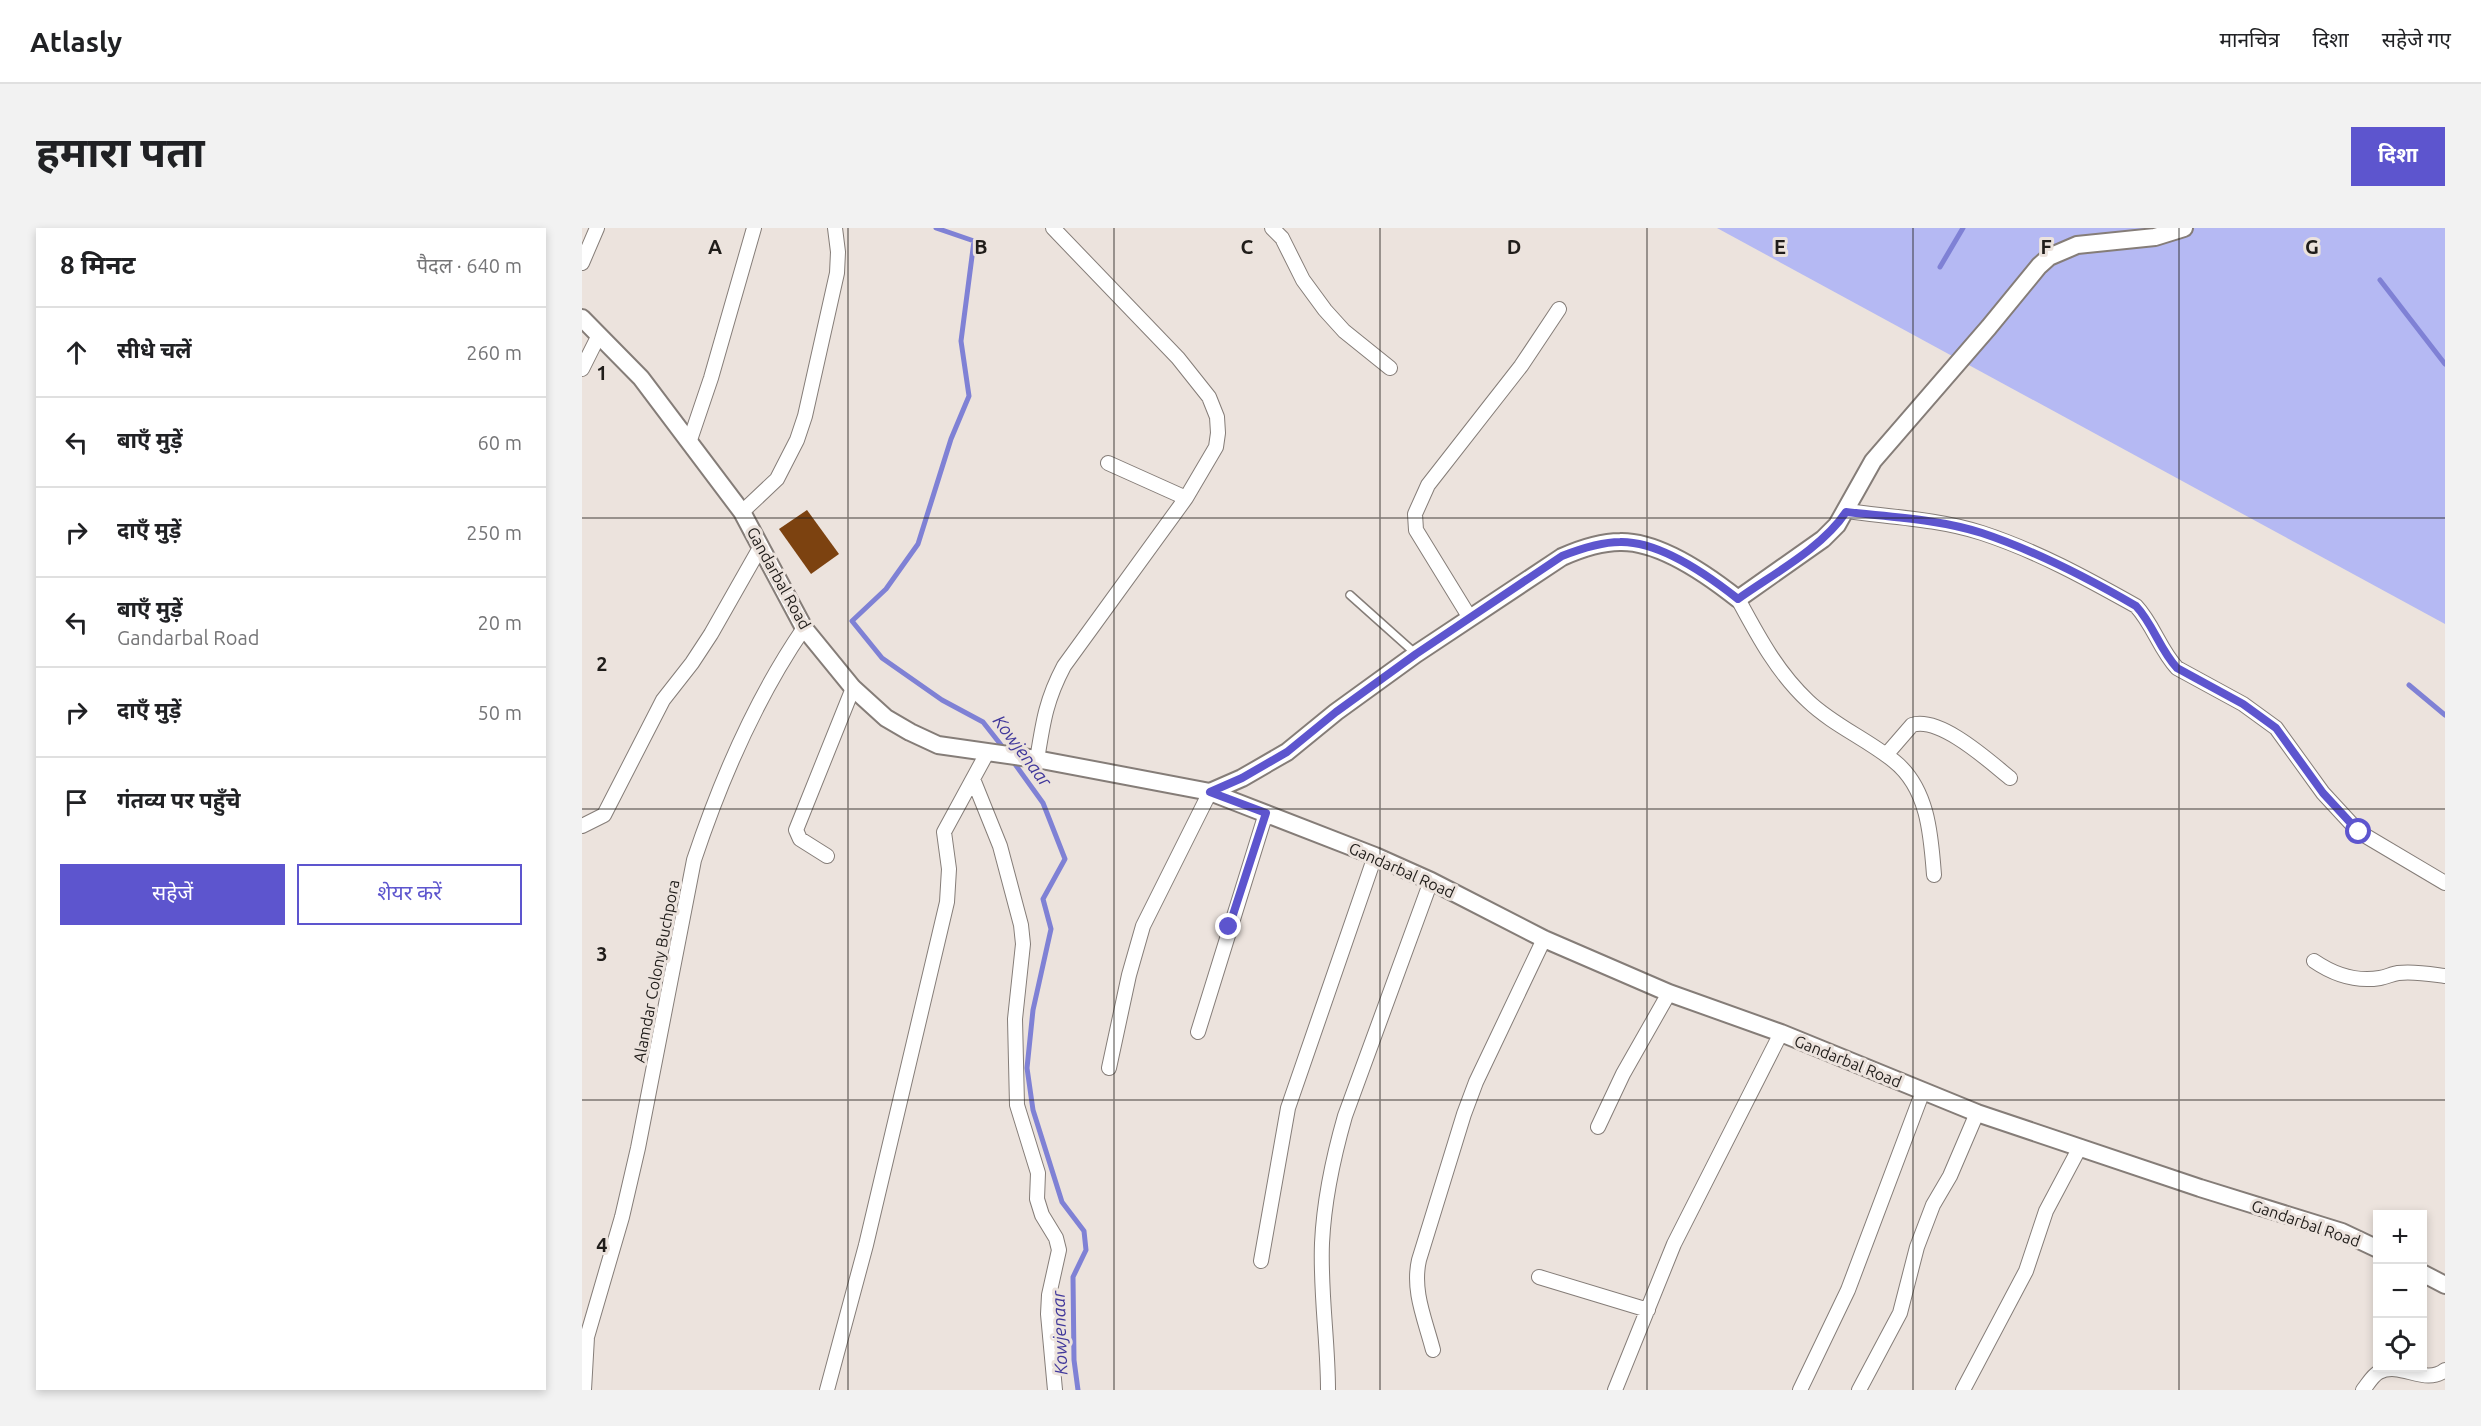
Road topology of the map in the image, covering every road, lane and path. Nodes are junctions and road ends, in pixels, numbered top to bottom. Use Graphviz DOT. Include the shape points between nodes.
graph roads {
  1 [pos="597,228"];
  2 [pos="754,228"];
  3 [pos="835,228"];
  4 [pos="1053,228"];
  5 [pos="1272,228"];
  6 [pos="2184,228"];
  7 [pos="582,263"];
  8 [pos="1559,309"];
  9 [pos="582,318"];
  10 [pos="599,335"];
  11 [pos="1390,368"];
  12 [pos="582,369"];
  13 [pos="690,440"];
  14 [pos="1108,463"];
  15 [pos="1186,498"];
  16 [pos="742,512"];
  17 [pos="1846,512"];
  18 [pos="761,546"];
  19 [pos="1350,595"];
  20 [pos="1738,599"];
  21 [pos="1470,618"];
  22 [pos="804,628"];
  23 [pos="1416,654"];
  24 [pos="853,688"];
  25 [pos="987,753"];
  26 [pos="1886,755"];
  27 [pos="1036,759"];
  28 [pos="2010,778"];
  29 [pos="973,779"];
  30 [pos="1210,792"];
  31 [pos="1266,813"];
  32 [pos="582,826"];
  33 [pos="827,856"];
  34 [pos="1375,856"];
  35 [pos="1934,875"];
  36 [pos="1431,881"];
  37 [pos="2445,883"];
  38 [pos="1544,939"];
  39 [pos="2314,961"];
  40 [pos="2445,976"];
  41 [pos="1669,993"];
  42 [pos="1198,1032"];
  43 [pos="1781,1033"];
  44 [pos="1109,1068"];
  45 [pos="1923,1091"];
  46 [pos="1977,1113"];
  47 [pos="1598,1127"];
  48 [pos="2080,1147"];
  49 [pos="2373,1246"];
  50 [pos="1261,1262"];
  51 [pos="2427,1276"];
  52 [pos="1539,1277"];
  53 [pos="2445,1285"];
  54 [pos="1648,1310"];
  55 [pos="585,1336"];
  56 [pos="1433,1350"];
  57 [pos="2445,1370"];
  58 [pos="584,1390"];
  59 [pos="827,1390"];
  60 [pos="1055,1390"];
  61 [pos="1328,1390"];
  62 [pos="1615,1390"];
  63 [pos="1800,1390"];
  64 [pos="1859,1390"];
  65 [pos="1963,1390"];
  66 [pos="2363,1390"];
  1 -- 7 [label="street"];
  2 -- 13 [label="street"];
  3 -- 16 [label="street" via="837,273 799,432 777,479"];
  4 -- 15 [label="street" via="1178,358 1209,397 1217,417 1216,447"];
  5 -- 11 [label="street" via="1325,310 1344,331"];
  6 -- 17 [label="street" via="2155,237 2077,245 2049,257 1873,461"];
  8 -- 21 [label="street" via="1521,366 1428,485 1415,514 1416,530"];
  9 -- 10 [label="street, Gandarbal Road"];
  10 -- 12 [label="street"];
  10 -- 13 [label="street, Gandarbal Road" via="641,378"];
  13 -- 16 [label="street, Gandarbal Road"];
  14 -- 15 [label="street"];
  15 -- 27 [label="street" via="1064,666 1050,692"];
  16 -- 18 [label="street, Gandarbal Road"];
  17 -- 20 [label="street" via="1823,539"];
  17 -- 37 [label="street" via="1980,533 2051,560 2136,606 2146,616 2170,661 2276,728 2323,793 2359,832"];
  18 -- 22 [label="street, Gandarbal Road"];
  18 -- 32 [label="street" via="711,634 663,700 604,815"];
  19 -- 23 [label="lane"];
  20 -- 21 [label="street" via="1689,564 1640,544 1620,542 1582,548 1562,556"];
  20 -- 26 [label="street" via="1774,664 1788,681 1809,703"];
  21 -- 23 [label="street"];
  22 -- 24 [label="street, Gandarbal Road"];
  22 -- 55 [label="street, Alamdar Colony Buchpora" via="742,740 694,860 638,1148 622,1217"];
  23 -- 30 [label="street" via="1287,752"];
  24 -- 25 [label="street, Gandarbal Road" via="886,718 910,732 938,745"];
  24 -- 33 [label="street" via="796,830 800,839"];
  25 -- 27 [label="street, Gandarbal Road"];
  25 -- 29 [label="street"];
  26 -- 28 [label="street" via="1912,725 1928,723 1974,749"];
  26 -- 35 [label="street" via="1902,768 1916,788 1930,829"];
  27 -- 30 [label="street, Gandarbal Road"];
  29 -- 59 [label="street" via="944,832 949,869 947,902 866,1245"];
  29 -- 60 [label="street" via="1000,846 1022,925 1014,1019 1017,1106 1038,1173 1037,1198 1059,1250 1048,1314"];
  30 -- 31 [label="street, Gandarbal Road"];
  30 -- 44 [label="street" via="1143,926 1128,975"];
  31 -- 34 [label="street, Gandarbal Road"];
  31 -- 42 [label="street"];
  34 -- 36 [label="street, Gandarbal Road"];
  34 -- 50 [label="street" via="1288,1107"];
  36 -- 38 [label="street, Gandarbal Road"];
  36 -- 61 [label="street" via="1336,1148 1322,1245"];
  38 -- 41 [label="street, Gandarbal Road"];
  38 -- 56 [label="street" via="1476,1082 1419,1260 1417,1292"];
  39 -- 40 [label="street" via="2350,977 2378,978 2398,973"];
  41 -- 43 [label="street, Gandarbal Road"];
  41 -- 47 [label="street"];
  43 -- 45 [label="street, Gandarbal Road"];
  43 -- 54 [label="street" via="1674,1244"];
  45 -- 46 [label="street, Gandarbal Road"];
  45 -- 63 [label="street" via="1848,1290"];
  46 -- 48 [label="street, Gandarbal Road"];
  46 -- 64 [label="street" via="1933,1205 1917,1247 1900,1313"];
  48 -- 49 [label="street, Gandarbal Road" via="2342,1232"];
  48 -- 65 [label="street" via="2046,1211 2026,1271"];
  51 -- 53 [label="street"];
  52 -- 54 [label="street"];
  54 -- 62 [label="street"];
  55 -- 58 [label="street, Alamdar Colony Buchpora"];
  57 -- 66 [label="street" via="2429,1377 2385,1370 2373,1376"];
}
